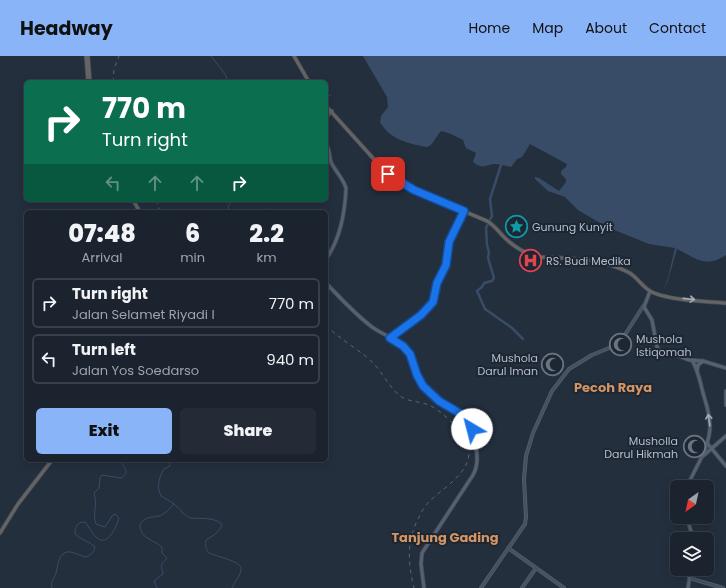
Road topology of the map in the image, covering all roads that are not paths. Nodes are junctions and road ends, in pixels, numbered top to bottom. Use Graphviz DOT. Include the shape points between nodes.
graph roads {
  1 [pos="87,56"];
  2 [pos="293,56"];
  3 [pos="89,80"];
  4 [pos="307,80"];
  5 [pos="328,107"];
  6 [pos="332,111"];
  7 [pos="328,115"];
  8 [pos="328,147"];
  9 [pos="465,210"];
  10 [pos="328,256"];
  11 [pos="328,285"];
  12 [pos="650,292"];
  13 [pos="726,303"];
  14 [pos="643,309"];
  15 [pos="390,338"];
  16 [pos="692,360"];
  17 [pos="703,361"];
  18 [pos="726,368"];
  19 [pos="697,371"];
  20 [pos="726,392"];
  21 [pos="726,405"];
  22 [pos="726,436"];
  23 [pos="707,443"];
  24 [pos="712,448"];
  25 [pos="705,452"];
  26 [pos="49,462"];
  27 [pos="50,462"];
  28 [pos="726,466"];
  29 [pos="691,480"];
  30 [pos="0,529"];
  31 [pos="0,533"];
  32 [pos="508,548"];
  33 [pos="536,568"];
  34 [pos="690,578"];
  35 [pos="424,588"];
  36 [pos="481,588"];
  37 [pos="522,588"];
  38 [pos="564,588"];
  39 [pos="688,588"];
  40 [pos="723,588"];
  1 -- 3 [label="highway"];
  2 -- 4 [label="highway"];
  5 -- 6 [label="highway"];
  6 -- 7 [label="main road"];
  6 -- 9 [label="highway" via="381,167 394,177 414,189"];
  8 -- 10 [label="main road" via="332,163 346,188 341,228"];
  9 -- 12 [label="highway" via="489,221 509,241 527,253 538,257 595,261 616,267 631,274"];
  9 -- 15 [label="main road" via="449,242 446,265 437,283 433,302 421,315"];
  11 -- 15 [label="main road" via="362,319"];
  12 -- 13 [label="highway, one-way" via="675,298"];
  12 -- 14 [label="main road"];
  14 -- 16 [label="main road" via="652,320 660,352"];
  14 -- 32 [label="main road" via="618,345 569,368 552,392 526,456 525,524"];
  15 -- 35 [label="main road" via="410,354 423,386 466,420 473,432 477,450 476,471 422,553"];
  16 -- 17 [label="main road"];
  16 -- 19 [label="main road"];
  17 -- 18 [label="main road"];
  17 -- 19 [label="main road" via="698,365"];
  23 -- 19 [label="main road, one-way" via="710,423"];
  20 -- 21 [label="main road"];
  22 -- 24 [label="main road"];
  23 -- 24 [label="main road"];
  23 -- 25 [label="main road"];
  24 -- 25 [label="main road"];
  24 -- 28 [label="main road"];
  25 -- 29 [label="main road"];
  26 -- 30 [label="highway" via="20,498"];
  27 -- 31 [label="highway"];
  32 -- 33 [label="main road"];
  32 -- 36 [label="main road"];
  33 -- 37 [label="main road"];
  33 -- 38 [label="main road"];
  34 -- 39 [label="main road"];
  34 -- 40 [label="main road"];
}
